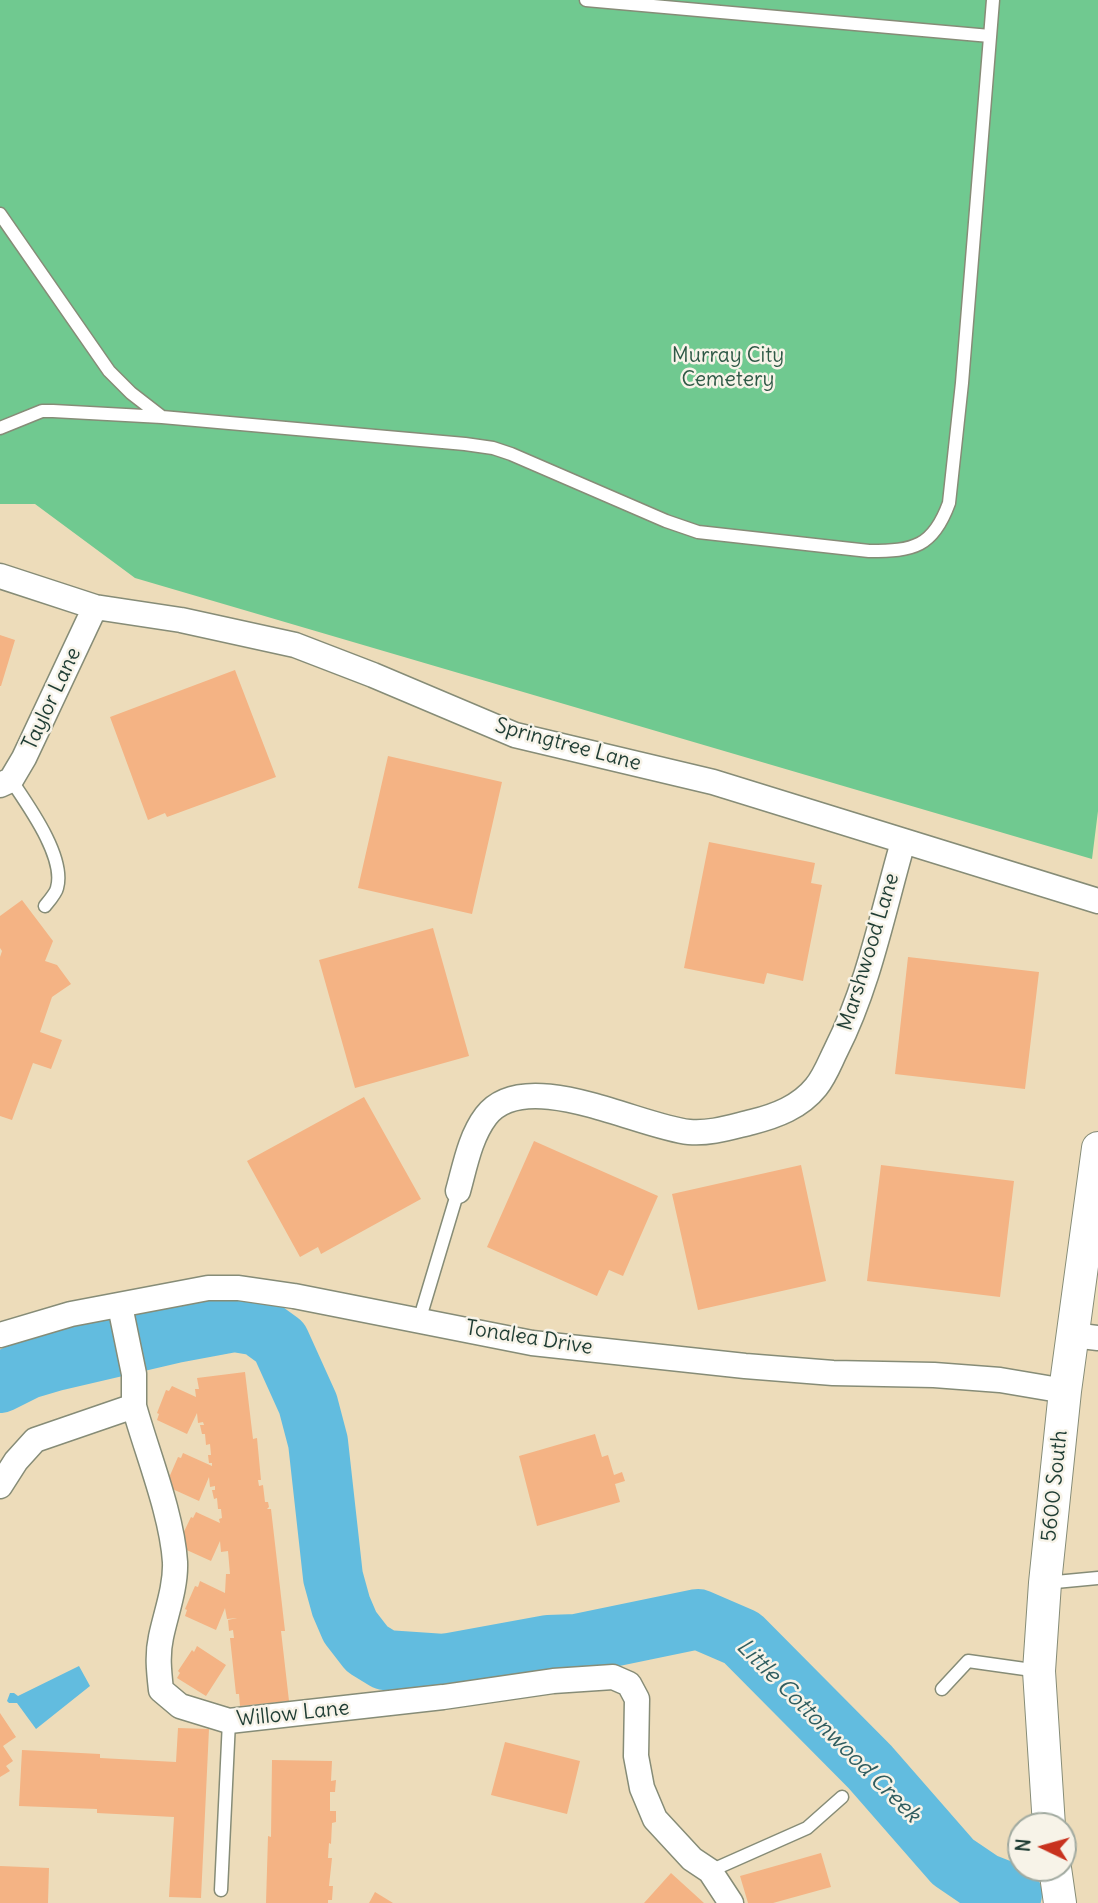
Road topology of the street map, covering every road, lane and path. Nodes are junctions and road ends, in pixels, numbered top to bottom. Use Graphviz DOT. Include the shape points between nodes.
graph roads {
  1 [pos="586,0"];
  2 [pos="993,0"];
  3 [pos="990,36"];
  4 [pos="0,214"];
  5 [pos="162,417"];
  6 [pos="0,428"];
  7 [pos="0,576"];
  8 [pos="95,607"];
  9 [pos="5,782"];
  10 [pos="903,842"];
  11 [pos="1098,901"];
  12 [pos="45,906"];
  13 [pos="1098,1148"];
  14 [pos="458,1191"];
  15 [pos="122,1317"];
  16 [pos="419,1321"];
  17 [pos="0,1335"];
  18 [pos="1086,1337"];
  19 [pos="1065,1391"];
  20 [pos="134,1406"];
  21 [pos="0,1486"];
  22 [pos="1098,1578"];
  23 [pos="1045,1583"];
  24 [pos="1039,1671"];
  25 [pos="942,1689"];
  26 [pos="229,1721"];
  27 [pos="842,1797"];
  28 [pos="1048,1812"];
  29 [pos="710,1871"];
  30 [pos="1057,1882"];
  31 [pos="221,1890"];
  32 [pos="731,1903"];
  33 [pos="1060,1903"];
  1 -- 3 [label="lane"];
  2 -- 3 [label="lane"];
  3 -- 5 [label="lane" via="949,503 932,537 912,547 869,551 698,532 493,448"];
  4 -- 5 [label="lane" via="108,371"];
  5 -- 6 [label="lane" via="42,411"];
  7 -- 8 [label="street, Springtree Lane"];
  8 -- 9 [label="street, Taylor Lane" via="24,758"];
  8 -- 10 [label="street, Springtree Lane" via="295,645 515,735 713,782"];
  9 -- 12 [label="lane" via="43,830 57,866 57,888"];
  10 -- 11 [label="street, Springtree Lane"];
  10 -- 14 [label="street, Marshwood Lane" via="853,1012 824,1075 804,1100 769,1118 691,1132 578,1102 516,1098 487,1115 474,1139"];
  13 -- 18 [label="street, 5600 South"];
  14 -- 16 [label="lane"];
  15 -- 16 [label="street, Tonalea Drive" via="208,1289 239,1288"];
  15 -- 17 [label="street, Tonalea Drive" via="71,1314"];
  15 -- 20 [label="street, Willow Lane" via="134,1374"];
  16 -- 19 [label="street, Tonalea Drive" via="533,1343 745,1366 934,1374"];
  18 -- 19 [label="street, 5600 South"];
  19 -- 23 [label="street, 5600 South"];
  20 -- 21 [label="street" via="35,1440"];
  20 -- 26 [label="street, Willow Lane" via="169,1525 175,1564 160,1640 161,1690 180,1706"];
  22 -- 23 [label="lane"];
  23 -- 24 [label="street, 5600 South"];
  24 -- 25 [label="lane" via="968,1661"];
  24 -- 28 [label="street, 5600 South"];
  26 -- 29 [label="street, Willow Lane" via="613,1677 629,1684 637,1699 636,1756 655,1819 692,1860"];
  26 -- 31 [label="lane"];
  27 -- 29 [label="lane" via="807,1828"];
  29 -- 32 [label="street, Willow Lane"];
  30 -- 33 [label="street"];
}
